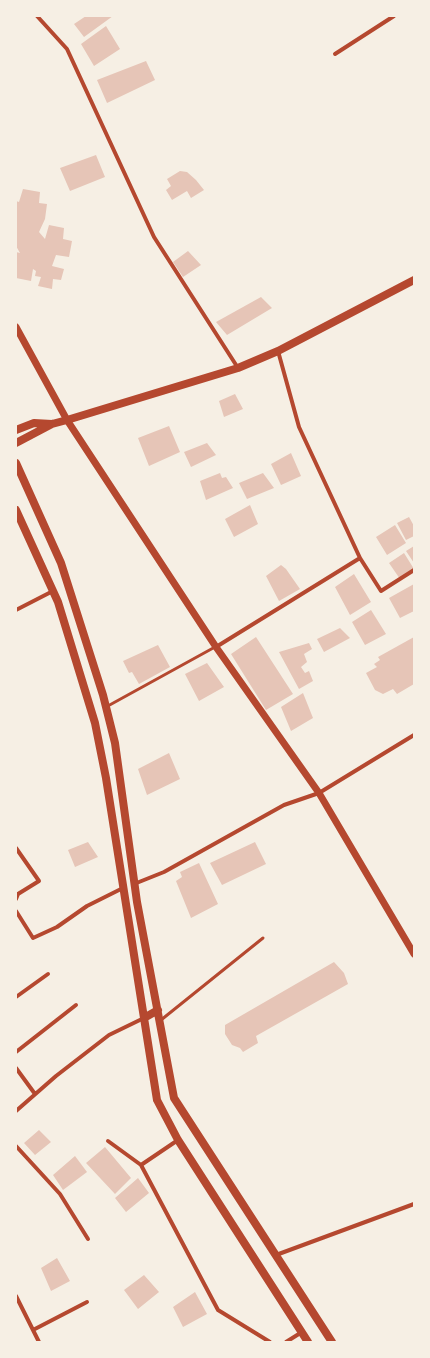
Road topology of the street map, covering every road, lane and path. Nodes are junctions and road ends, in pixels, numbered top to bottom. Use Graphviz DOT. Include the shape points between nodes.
graph roads {
  1 [pos="37,16"];
  2 [pos="394,16"];
  3 [pos="335,54"];
  4 [pos="414,280"];
  5 [pos="16,327"];
  6 [pos="278,351"];
  7 [pos="238,368"];
  8 [pos="67,420"];
  9 [pos="52,424"];
  10 [pos="16,430"];
  11 [pos="16,443"];
  12 [pos="16,463"];
  13 [pos="16,510"];
  14 [pos="360,558"];
  15 [pos="414,570"];
  16 [pos="53,591"];
  17 [pos="16,610"];
  18 [pos="216,647"];
  19 [pos="106,706"];
  20 [pos="414,735"];
  21 [pos="319,793"];
  22 [pos="16,848"];
  23 [pos="134,884"];
  24 [pos="124,888"];
  25 [pos="16,899"];
  26 [pos="16,911"];
  27 [pos="263,938"];
  28 [pos="414,954"];
  29 [pos="48,974"];
  30 [pos="16,997"];
  31 [pos="76,1005"];
  32 [pos="158,1010"];
  33 [pos="144,1018"];
  34 [pos="160,1021"];
  35 [pos="16,1052"];
  36 [pos="16,1068"];
  37 [pos="35,1094"];
  38 [pos="16,1111"];
  39 [pos="178,1140"];
  40 [pos="108,1141"];
  41 [pos="16,1146"];
  42 [pos="141,1165"];
  43 [pos="414,1204"];
  44 [pos="88,1239"];
  45 [pos="276,1255"];
  46 [pos="16,1296"];
  47 [pos="87,1302"];
  48 [pos="33,1330"];
  49 [pos="302,1332"];
  50 [pos="39,1342"];
  51 [pos="270,1342"];
  52 [pos="286,1342"];
  53 [pos="308,1342"];
  54 [pos="332,1342"];
  1 -- 7 [label="street" via="66,49 154,237"];
  2 -- 3 [label="street"];
  4 -- 6 [label="main road"];
  5 -- 8 [label="street"];
  6 -- 7 [label="main road"];
  6 -- 14 [label="street" via="299,427"];
  7 -- 8 [label="main road"];
  8 -- 9 [label="main road"];
  8 -- 18 [label="street"];
  9 -- 10 [label="main road" via="34,423"];
  9 -- 11 [label="main road"];
  12 -- 19 [label="main road" via="62,563"];
  13 -- 16 [label="main road"];
  14 -- 15 [label="street" via="381,591"];
  14 -- 18 [label="street"];
  16 -- 17 [label="street"];
  16 -- 24 [label="main road" via="95,723"];
  18 -- 19 [label="lane"];
  18 -- 21 [label="street"];
  19 -- 23 [label="main road" via="115,743"];
  20 -- 21 [label="street"];
  21 -- 23 [label="street" via="284,805 164,872"];
  21 -- 28 [label="street"];
  22 -- 25 [label="street" via="39,881 18,894"];
  23 -- 32 [label="main road"];
  24 -- 26 [label="street" via="87,906 57,927 33,938"];
  24 -- 33 [label="main road"];
  27 -- 34 [label="lane"];
  29 -- 30 [label="street"];
  31 -- 35 [label="street"];
  32 -- 33 [label="main road"];
  32 -- 34 [label="main road"];
  33 -- 37 [label="street" via="109,1035"];
  33 -- 39 [label="main road" via="158,1100"];
  34 -- 45 [label="main road" via="174,1098"];
  36 -- 37 [label="street"];
  37 -- 38 [label="street"];
  39 -- 42 [label="street"];
  39 -- 49 [label="main road"];
  40 -- 42 [label="street"];
  41 -- 44 [label="street" via="60,1194"];
  42 -- 51 [label="street" via="218,1310"];
  43 -- 45 [label="street"];
  45 -- 54 [label="main road"];
  46 -- 48 [label="street"];
  47 -- 48 [label="street"];
  48 -- 50 [label="street"];
  49 -- 52 [label="street"];
  49 -- 53 [label="main road"];
}
